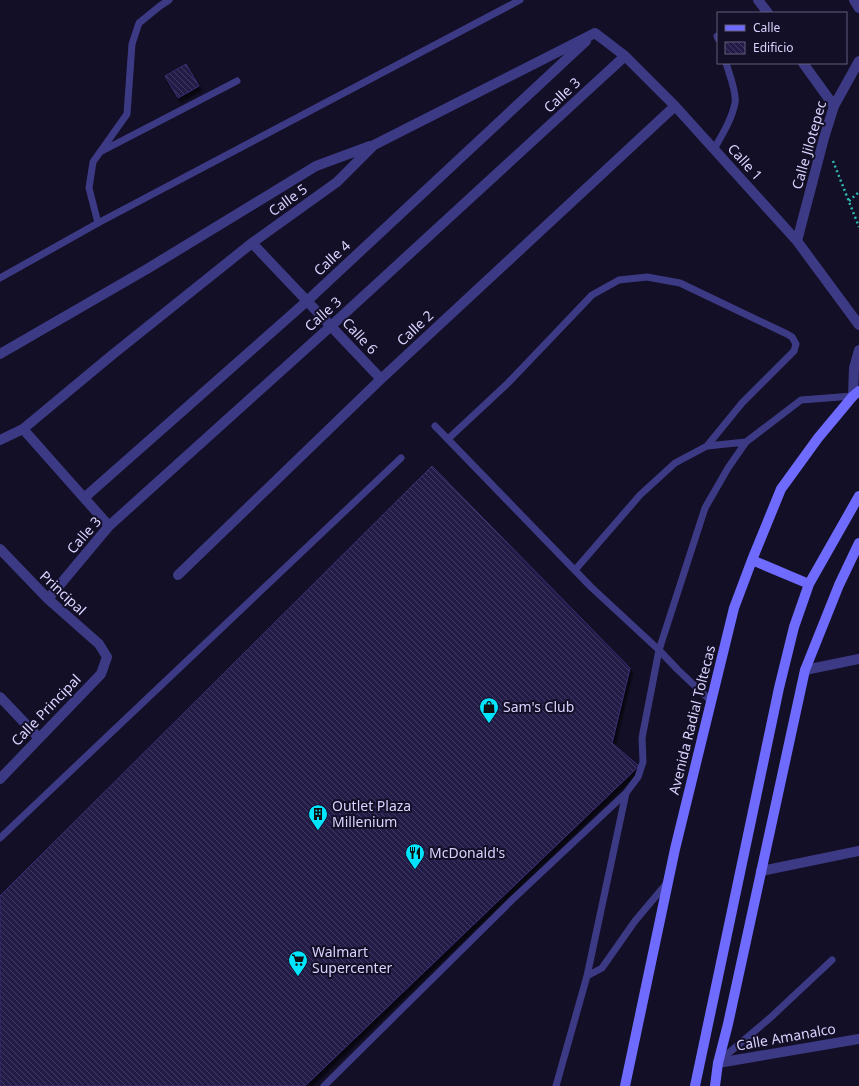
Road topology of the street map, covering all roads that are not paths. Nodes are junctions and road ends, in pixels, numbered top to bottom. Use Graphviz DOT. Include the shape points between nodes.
graph roads {
  1 [pos="169,0"];
  2 [pos="520,0"];
  3 [pos="758,0"];
  4 [pos="854,0"];
  5 [pos="859,8"];
  6 [pos="767,12"];
  7 [pos="595,33"];
  8 [pos="625,56"];
  9 [pos="859,61"];
  10 [pos="726,64"];
  11 [pos="804,64"];
  12 [pos="237,81"];
  13 [pos="675,106"];
  14 [pos="834,106"];
  15 [pos="374,145"];
  16 [pos="714,149"];
  17 [pos="100,152"];
  18 [pos="98,223"];
  19 [pos="797,241"];
  20 [pos="252,243"];
  21 [pos="0,278"];
  22 [pos="307,300"];
  23 [pos="859,325"];
  24 [pos="331,326"];
  25 [pos="859,350"];
  26 [pos="0,354"];
  27 [pos="381,379"];
  28 [pos="856,394"];
  29 [pos="435,426"];
  30 [pos="23,430"];
  31 [pos="448,439"];
  32 [pos="0,440"];
  33 [pos="746,442"];
  34 [pos="707,446"];
  35 [pos="401,458"];
  36 [pos="859,496"];
  37 [pos="84,498"];
  38 [pos="109,526"];
  39 [pos="859,543"];
  40 [pos="0,549"];
  41 [pos="752,560"];
  42 [pos="575,570"];
  43 [pos="178,575"];
  44 [pos="809,584"];
  45 [pos="48,599"];
  46 [pos="660,650"];
  47 [pos="106,657"];
  48 [pos="859,659"];
  49 [pos="805,670"];
  50 [pos="0,697"];
  51 [pos="711,701"];
  52 [pos="39,738"];
  53 [pos="0,779"];
  54 [pos="626,793"];
  55 [pos="0,838"];
  56 [pos="859,851"];
  57 [pos="761,871"];
  58 [pos="668,881"];
  59 [pos="832,960"];
  60 [pos="588,976"];
  61 [pos="859,1038"];
  62 [pos="718,1063"];
  63 [pos="324,1086"];
  64 [pos="556,1086"];
  65 [pos="625,1086"];
  66 [pos="695,1086"];
  67 [pos="715,1086"];
  1 -- 17 [label="lane" via="139,23 132,44 127,114"];
  2 -- 18 [label="lane"];
  3 -- 6 [label="street"];
  4 -- 5 [label="street"];
  7 -- 8 [label="street, Calle 1"];
  7 -- 15 [label="street, Calle 5"];
  7 -- 22 [label="street, Calle 4"];
  8 -- 13 [label="street, Calle 1"];
  8 -- 24 [label="street, Calle 3"];
  9 -- 14 [label="street, Calle Jilotepec"];
  10 -- 16 [label="lane" via="735,102"];
  11 -- 14 [label="street"];
  12 -- 17 [label="lane"];
  13 -- 16 [label="street, Calle 1"];
  13 -- 27 [label="street, Calle 2"];
  14 -- 19 [label="street, Calle Jilotepec"];
  15 -- 20 [label="street, Calle 5" via="337,182"];
  15 -- 26 [label="street" via="316,166 147,269"];
  16 -- 19 [label="street, Calle 1"];
  17 -- 18 [label="lane" via="93,162 89,188"];
  18 -- 21 [label="lane"];
  19 -- 23 [label="street, Calle 1"];
  20 -- 22 [label="street, Calle 6"];
  20 -- 30 [label="street, Calle 5"];
  22 -- 24 [label="street, Calle 6"];
  22 -- 37 [label="street, Calle 4"];
  24 -- 27 [label="street, Calle 6"];
  24 -- 38 [label="street, Calle 3"];
  25 -- 28 [label="street" via="854,368"];
  27 -- 43 [label="street, Calle 2"];
  28 -- 33 [label="lane" via="801,400"];
  28 -- 41 [label="main road, Avenida Radial Toltecas" via="818,438 781,490"];
  29 -- 31 [label="lane"];
  30 -- 32 [label="street, Calle 5"];
  30 -- 37 [label="street"];
  31 -- 34 [label="lane" via="508,383 592,295 619,280 647,277 680,283 787,334 796,344 794,351 742,403"];
  31 -- 42 [label="lane"];
  33 -- 34 [label="lane"];
  33 -- 46 [label="lane" via="705,508"];
  34 -- 42 [label="lane" via="675,463 640,495"];
  35 -- 55 [label="lane"];
  36 -- 44 [label="main road"];
  37 -- 38 [label="street"];
  38 -- 45 [label="street, Calle 3"];
  39 -- 49 [label="main road"];
  40 -- 45 [label="street, Principal"];
  41 -- 44 [label="main road"];
  41 -- 51 [label="main road, Avenida Radial Toltecas" via="734,608"];
  42 -- 46 [label="lane"];
  44 -- 66 [label="main road" via="794,627 779,688"];
  45 -- 47 [label="street, Principal" via="99,644"];
  46 -- 51 [label="lane"];
  46 -- 54 [label="lane" via="642,738 643,762 638,777"];
  47 -- 52 [label="street, Calle Principal" via="101,674"];
  48 -- 49 [label="street"];
  49 -- 57 [label="main road"];
  50 -- 52 [label="street"];
  51 -- 58 [label="main road, Avenida Radial Toltecas"];
  52 -- 53 [label="street, Calle Principal"];
  54 -- 60 [label="lane"];
  54 -- 63 [label="lane" via="513,899"];
  56 -- 57 [label="street"];
  57 -- 62 [label="main road"];
  58 -- 60 [label="lane" via="635,921 602,968"];
  58 -- 65 [label="main road, Avenida Radial Toltecas"];
  59 -- 62 [label="lane"];
  60 -- 64 [label="lane"];
  61 -- 62 [label="street, Calle Amanalco"];
  62 -- 67 [label="main road"];
}
